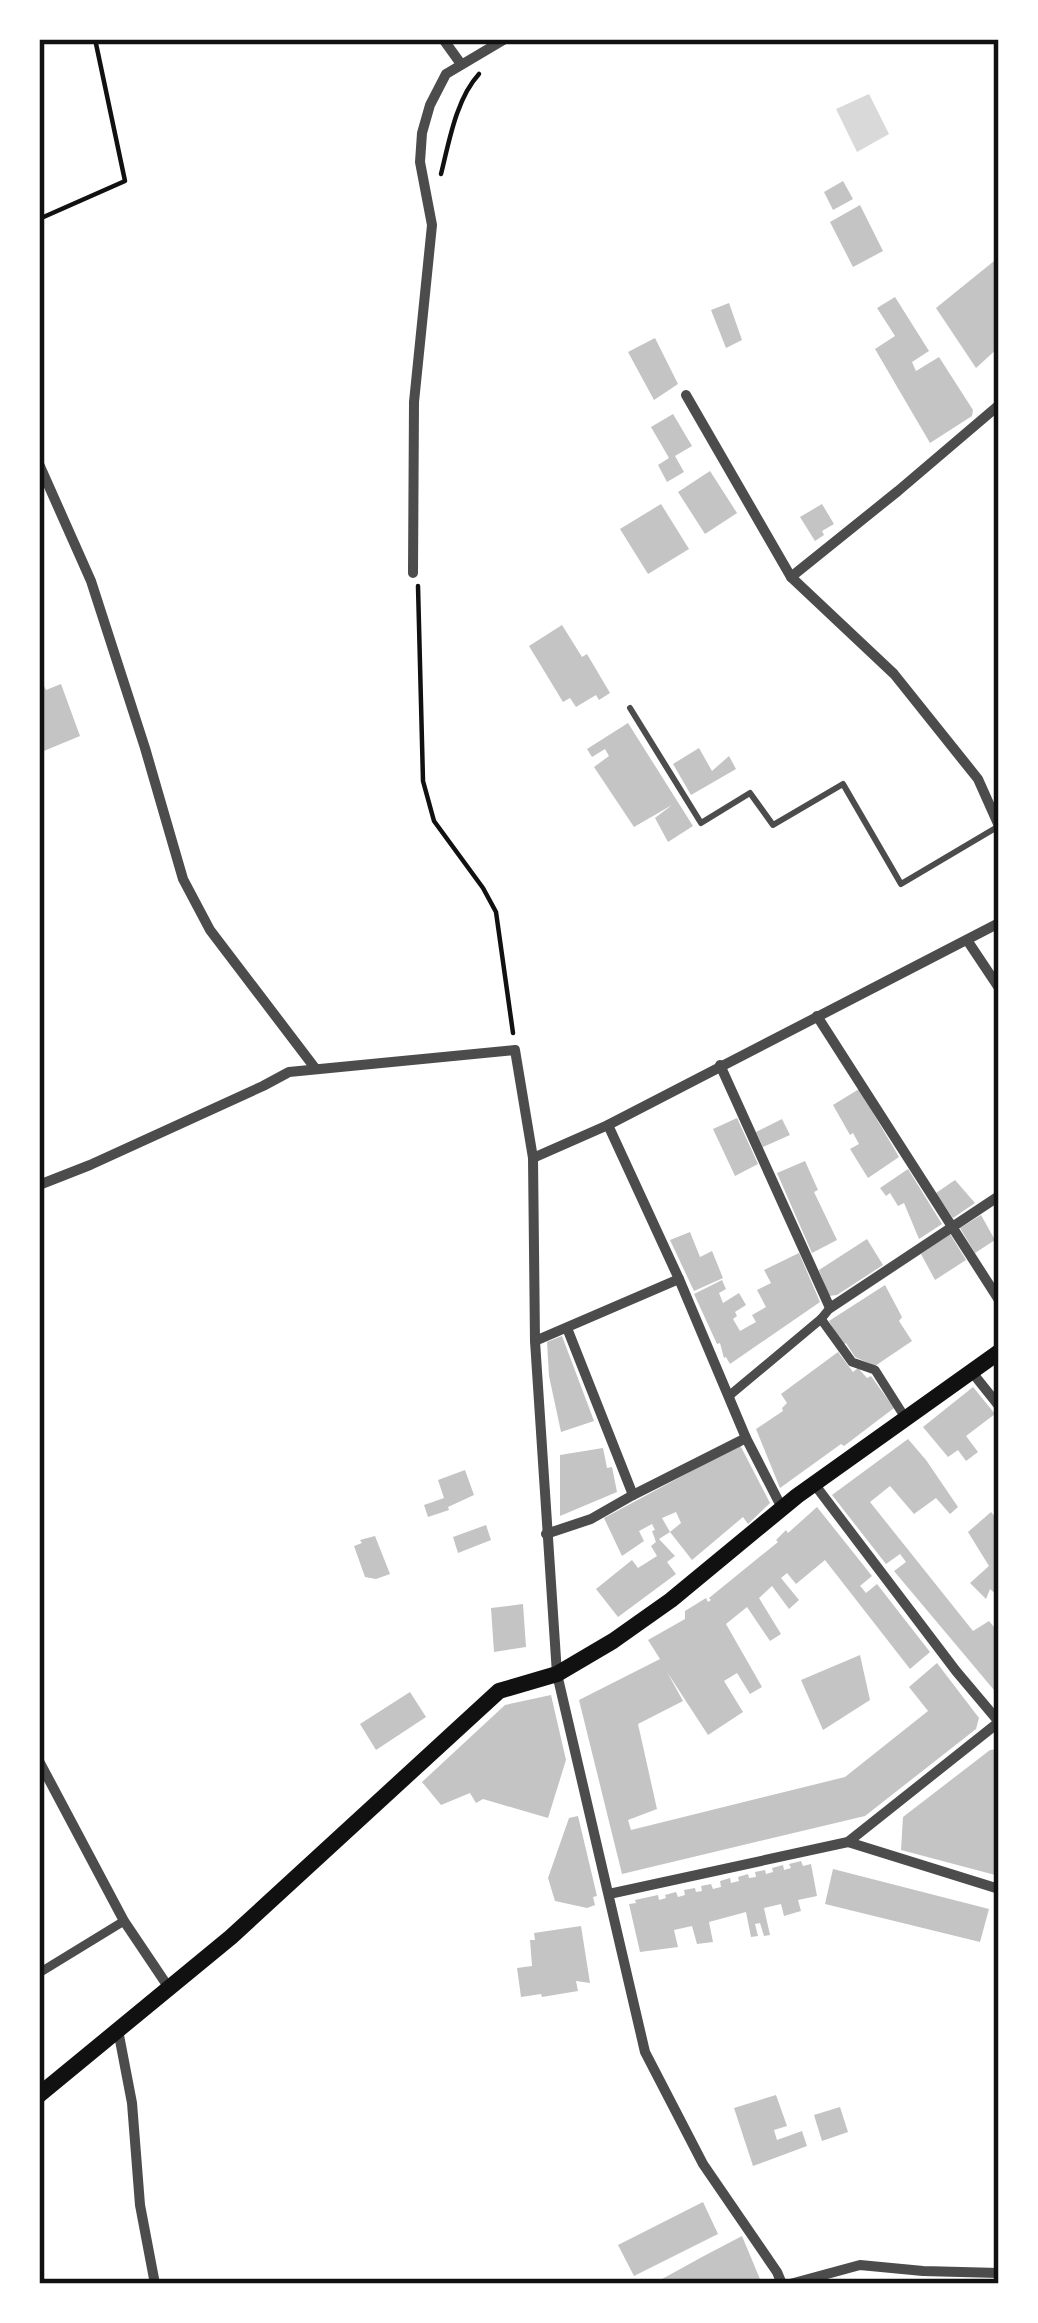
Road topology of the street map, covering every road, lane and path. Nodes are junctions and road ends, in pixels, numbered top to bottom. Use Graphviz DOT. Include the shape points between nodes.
graph roads {
  1 [pos="95,39"];
  2 [pos="443,39"];
  3 [pos="505,39"];
  4 [pos="461,64"];
  5 [pos="484,70"];
  6 [pos="439,182"];
  7 [pos="39,219"];
  8 [pos="686,395"];
  9 [pos="999,405"];
  10 [pos="39,464"];
  11 [pos="415,573"];
  12 [pos="791,577"];
  13 [pos="630,707"];
  14 [pos="999,826"];
  15 [pos="999,923"];
  16 [pos="967,940"];
  17 [pos="999,988"];
  18 [pos="818,1016"];
  19 [pos="515,1050"];
  20 [pos="720,1065"];
  21 [pos="315,1068"];
  22 [pos="608,1125"];
  23 [pos="532,1158"];
  24 [pos="39,1185"];
  25 [pos="999,1196"];
  26 [pos="952,1227"];
  27 [pos="680,1279"];
  28 [pos="999,1300"];
  29 [pos="830,1308"];
  30 [pos="821,1319"];
  31 [pos="567,1328"];
  32 [pos="535,1340"];
  33 [pos="999,1352"];
  34 [pos="971,1371"];
  35 [pos="730,1395"];
  36 [pos="999,1406"];
  37 [pos="906,1418"];
  38 [pos="746,1438"];
  39 [pos="814,1485"];
  40 [pos="633,1495"];
  41 [pos="782,1508"];
  42 [pos="546,1534"];
  43 [pos="557,1674"];
  44 [pos="999,1722"];
  45 [pos="39,1761"];
  46 [pos="848,1842"];
  47 [pos="999,1889"];
  48 [pos="609,1894"];
  49 [pos="124,1922"];
  50 [pos="39,1973"];
  51 [pos="169,1988"];
  52 [pos="118,2030"];
  53 [pos="39,2096"];
  54 [pos="999,2273"];
  55 [pos="155,2284"];
  56 [pos="786,2284"];
  1 -- 7 [label="path" via="125,181"];
  2 -- 4 [label="street"];
  3 -- 4 [label="street"];
  4 -- 11 [label="street" via="446,74 422,133 431,225 414,402"];
  5 -- 6 [label="path" via="470,84"];
  8 -- 12 [label="street"];
  9 -- 12 [label="street"];
  10 -- 21 [label="street" via="91,581 183,879 210,930"];
  11 -- 19 [label="path" via="423,781 434,820 496,912"];
  12 -- 14 [label="street" via="894,674 978,779"];
  13 -- 14 [label="lane" via="701,823 750,793 773,825 843,784 901,884"];
  15 -- 16 [label="street"];
  16 -- 17 [label="street"];
  16 -- 18 [label="street"];
  18 -- 20 [label="street"];
  18 -- 26 [label="street"];
  19 -- 21 [label="street"];
  19 -- 23 [label="street"];
  20 -- 22 [label="street"];
  20 -- 29 [label="street"];
  21 -- 24 [label="street" via="289,1072"];
  22 -- 23 [label="street"];
  22 -- 27 [label="street"];
  23 -- 32 [label="street"];
  25 -- 26 [label="street"];
  26 -- 28 [label="street"];
  26 -- 29 [label="street"];
  27 -- 31 [label="street"];
  27 -- 35 [label="street"];
  29 -- 30 [label="street"];
  30 -- 35 [label="street"];
  30 -- 37 [label="street" via="851,1362 875,1370"];
  31 -- 32 [label="street"];
  31 -- 40 [label="street"];
  32 -- 42 [label="street"];
  33 -- 34 [label="main road"];
  34 -- 36 [label="street"];
  34 -- 37 [label="main road"];
  35 -- 38 [label="street"];
  37 -- 39 [label="main road"];
  38 -- 40 [label="street"];
  38 -- 41 [label="street"];
  39 -- 41 [label="main road"];
  39 -- 44 [label="street"];
  40 -- 42 [label="street"];
  41 -- 43 [label="main road" via="671,1600"];
  42 -- 43 [label="street"];
  43 -- 48 [label="street"];
  43 -- 51 [label="main road" via="500,1691"];
  44 -- 46 [label="street"];
  45 -- 49 [label="street"];
  46 -- 47 [label="street"];
  46 -- 48 [label="street"];
  48 -- 56 [label="street" via="645,2052 703,2164"];
  49 -- 50 [label="street"];
  49 -- 51 [label="street"];
  51 -- 52 [label="main road"];
  52 -- 53 [label="main road"];
  52 -- 55 [label="street"];
  54 -- 56 [label="street" via="860,2265"];
}
